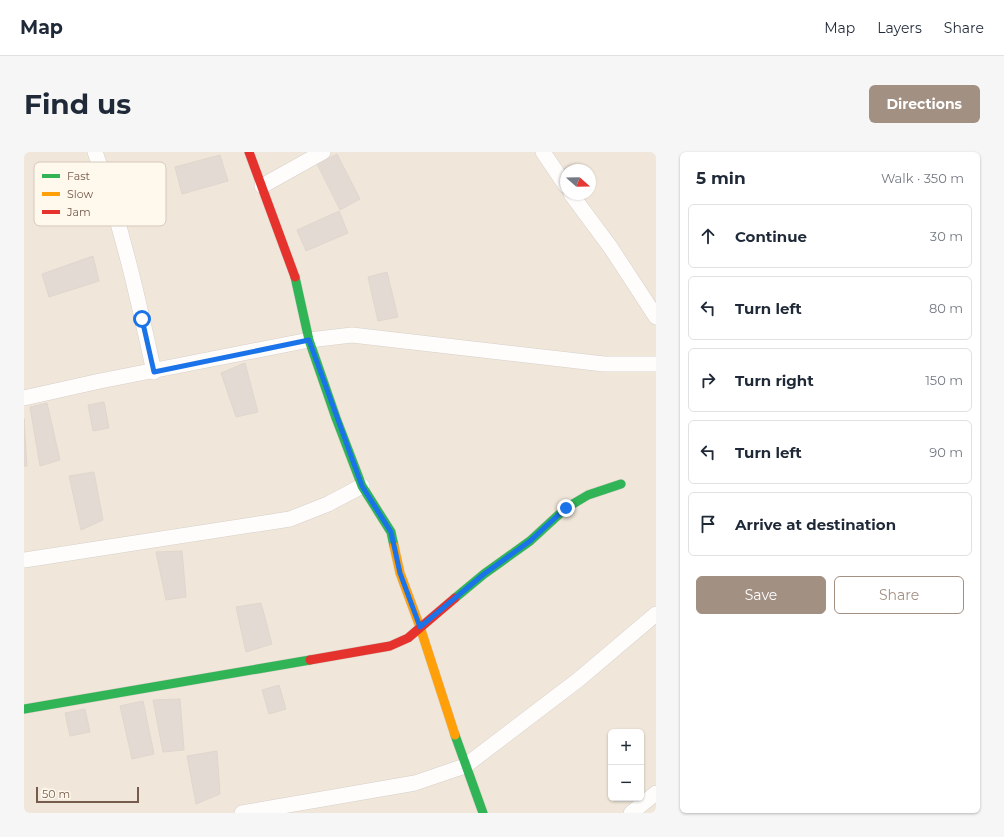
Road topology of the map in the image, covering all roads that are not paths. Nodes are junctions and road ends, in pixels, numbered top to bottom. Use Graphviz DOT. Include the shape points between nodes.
graph roads {
  1 [pos="96,152"];
  2 [pos="249,152"];
  3 [pos="323,152"];
  4 [pos="543,152"];
  5 [pos="99,162"];
  6 [pos="560,177"];
  7 [pos="262,186"];
  8 [pos="575,200"];
  9 [pos="118,226"];
  10 [pos="656,318"];
  11 [pos="309,340"];
  12 [pos="656,364"];
  13 [pos="154,372"];
  14 [pos="24,398"];
  15 [pos="621,484"];
  16 [pos="362,486"];
  17 [pos="24,560"];
  18 [pos="656,614"];
  19 [pos="420,627"];
  20 [pos="24,709"];
  21 [pos="465,766"];
  22 [pos="656,793"];
  23 [pos="242,813"];
  24 [pos="483,813"];
  25 [pos="631,813"];
  1 -- 5 [label="street"];
  2 -- 7 [label="street"];
  3 -- 7 [label="street"];
  4 -- 6 [label="street"];
  7 -- 11 [label="street" via="291,264"];
  8 -- 10 [label="street" via="611,248"];
  9 -- 13 [label="street"];
  11 -- 12 [label="street" via="352,335 604,364"];
  11 -- 13 [label="street"];
  11 -- 16 [label="street"];
  13 -- 14 [label="street"];
  15 -- 19 [label="street" via="588,495 566,508 530,541 484,574"];
  16 -- 17 [label="street" via="328,504 290,519"];
  16 -- 19 [label="street" via="391,532 400,573"];
  18 -- 21 [label="street" via="578,680"];
  19 -- 20 [label="street" via="408,638 390,646"];
  19 -- 21 [label="street"];
  21 -- 23 [label="street" via="415,783"];
  21 -- 24 [label="street"];
  22 -- 25 [label="street"];
}
